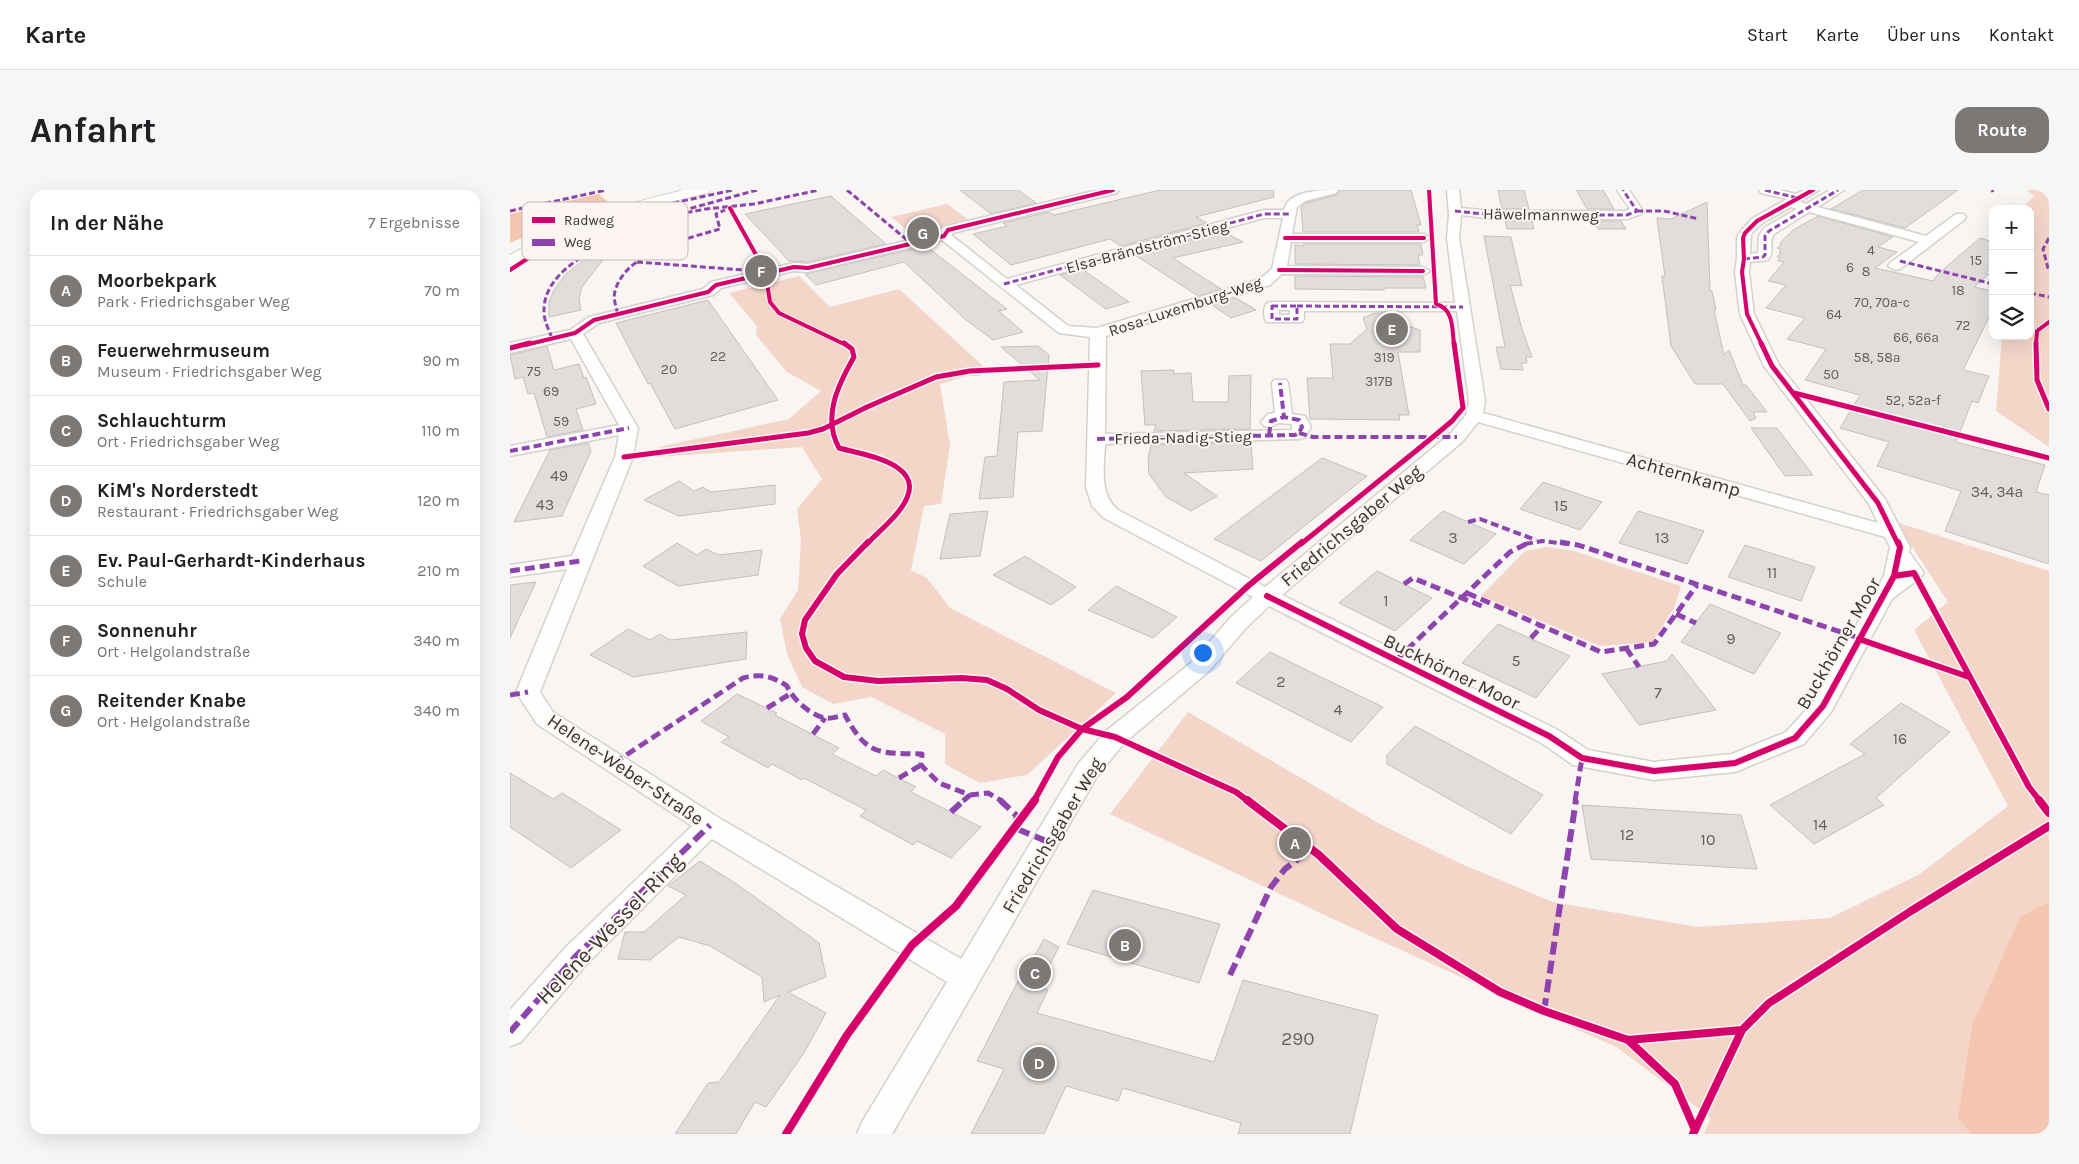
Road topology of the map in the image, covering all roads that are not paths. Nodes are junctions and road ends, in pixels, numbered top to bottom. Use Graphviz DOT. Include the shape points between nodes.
graph roads {
  1 [pos="702,190"];
  2 [pos="1113,190"];
  3 [pos="1332,190"];
  4 [pos="1623,190"];
  5 [pos="1765,190"];
  6 [pos="1838,190"];
  7 [pos="664,192"];
  8 [pos="1454,200"];
  9 [pos="1802,200"];
  10 [pos="632,202"];
  11 [pos="642,202"];
  12 [pos="1290,214"];
  13 [pos="1960,217"];
  14 [pos="944,236"];
  15 [pos="1285,238"];
  16 [pos="1424,238"];
  17 [pos="1930,241"];
  18 [pos="522,244"];
  19 [pos="510,250"];
  20 [pos="522,254"];
  21 [pos="510,262"];
  22 [pos="1895,266"];
  23 [pos="1279,270"];
  24 [pos="1423,271"];
  25 [pos="1004,284"];
  26 [pos="1297,306"];
  27 [pos="1463,306"];
  28 [pos="575,333"];
  29 [pos="1098,333"];
  30 [pos="510,348"];
  31 [pos="1280,383"];
  32 [pos="1474,416"];
  33 [pos="629,428"];
  34 [pos="1097,439"];
  35 [pos="510,451"];
  36 [pos="1893,533"];
  37 [pos="580,561"];
  38 [pos="510,571"];
  39 [pos="1267,596"];
  40 [pos="519,694"];
  41 [pos="710,825"];
  42 [pos="966,978"];
  43 [pos="510,1032"];
  44 [pos="874,1134"];
  1 -- 7 [label="main road"];
  2 -- 14 [label="street" via="948,230"];
  3 -- 12 [label="street" via="1301,198 1292,206"];
  4 -- 8 [label="street, Häwelmannweg" via="1637,211 1627,215 1493,215"];
  5 -- 9 [label="street"];
  6 -- 9 [label="street"];
  7 -- 10 [label="main road"];
  7 -- 11 [label="main road"];
  8 -- 27 [label="street" via="1453,238"];
  9 -- 17 [label="street"];
  9 -- 36 [label="street" via="1757,221 1755,234 1743,238 1742,272 1748,314 1772,366 1878,503"];
  12 -- 15 [label="street, Rosa-Luxemburg-Weg"];
  12 -- 25 [label="street, Elsa-Brändström-Stieg" via="1264,214"];
  13 -- 17 [label="street"];
  14 -- 25 [label="street"];
  14 -- 28 [label="street" via="808,268 794,267 716,285 708,292 594,320"];
  15 -- 16 [label="street"];
  15 -- 23 [label="street, Rosa-Luxemburg-Weg"];
  17 -- 22 [label="street"];
  18 -- 19 [label="main road"];
  20 -- 21 [label="main road"];
  23 -- 24 [label="street"];
  23 -- 29 [label="street, Rosa-Luxemburg-Weg" via="1266,282 1244,290"];
  25 -- 29 [label="street" via="1064,330"];
  26 -- 27 [label="street"];
  27 -- 32 [label="street" via="1477,401"];
  28 -- 30 [label="street"];
  28 -- 33 [label="street"];
  29 -- 34 [label="street, Buckhörner Moor"];
  31 -- 34 [label="street, Frieda-Nadig-Stieg" via="1284,417 1299,420 1302,427 1295,435"];
  32 -- 36 [label="street, Achternkamp"];
  32 -- 39 [label="street, Friedrichsgaber Weg" via="1457,437"];
  33 -- 35 [label="street"];
  33 -- 37 [label="street, Helene-Weber-Straße" via="624,457"];
  34 -- 39 [label="street, Buckhörner Moor" via="1095,487 1101,506"];
  36 -- 39 [label="street, Buckhörner Moor" via="1900,546 1899,553 1914,573 1884,594 1822,706 1795,738 1735,763 1654,771 1582,758 1549,736"];
  37 -- 38 [label="street"];
  37 -- 40 [label="street, Helene-Weber-Straße"];
  39 -- 42 [label="street, Friedrichsgaber Weg" via="1238,623 1200,667 1115,737 1087,771"];
  40 -- 41 [label="street, Helene-Weber-Straße" via="544,718"];
  41 -- 42 [label="street, Helene-Weber-Straße"];
  41 -- 43 [label="street, Helene-Wessel-Ring" via="575,956"];
  42 -- 44 [label="street, Friedrichsgaber Weg"];
}
